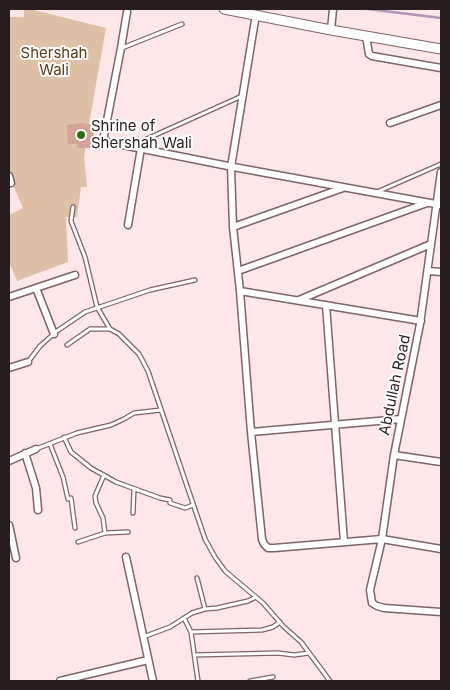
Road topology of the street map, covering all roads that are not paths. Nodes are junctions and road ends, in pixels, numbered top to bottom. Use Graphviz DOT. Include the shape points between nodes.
graph roads {
  1 [pos="224,9"];
  2 [pos="333,11"];
  3 [pos="127,12"];
  4 [pos="256,14"];
  5 [pos="182,24"];
  6 [pos="331,30"];
  7 [pos="366,36"];
  8 [pos="121,48"];
  9 [pos="441,49"];
  10 [pos="441,68"];
  11 [pos="242,96"];
  12 [pos="441,105"];
  13 [pos="390,123"];
  14 [pos="131,146"];
  15 [pos="141,148"];
  16 [pos="441,164"];
  17 [pos="231,166"];
  18 [pos="441,172"];
  19 [pos="9,176"];
  20 [pos="11,183"];
  21 [pos="344,188"];
  22 [pos="374,193"];
  23 [pos="428,203"];
  24 [pos="439,205"];
  25 [pos="73,207"];
  26 [pos="128,226"];
  27 [pos="234,227"];
  28 [pos="431,244"];
  29 [pos="238,271"];
  30 [pos="428,271"];
  31 [pos="441,272"];
  32 [pos="76,274"];
  33 [pos="195,280"];
  34 [pos="36,288"];
  35 [pos="240,291"];
  36 [pos="9,297"];
  37 [pos="298,300"];
  38 [pos="326,305"];
  39 [pos="97,307"];
  40 [pos="421,321"];
  41 [pos="110,329"];
  42 [pos="54,334"];
  43 [pos="67,345"];
  44 [pos="28,362"];
  45 [pos="9,368"];
  46 [pos="161,410"];
  47 [pos="401,419"];
  48 [pos="335,424"];
  49 [pos="251,432"];
  50 [pos="64,437"];
  51 [pos="50,444"];
  52 [pos="36,449"];
  53 [pos="25,453"];
  54 [pos="394,455"];
  55 [pos="9,460"];
  56 [pos="441,462"];
  57 [pos="104,475"];
  58 [pos="134,489"];
  59 [pos="194,505"];
  60 [pos="38,510"];
  61 [pos="133,514"];
  62 [pos="9,525"];
  63 [pos="76,528"];
  64 [pos="128,532"];
  65 [pos="105,533"];
  66 [pos="382,539"];
  67 [pos="78,542"];
  68 [pos="344,542"];
  69 [pos="441,549"];
  70 [pos="126,557"];
  71 [pos="16,558"];
  72 [pos="197,578"];
  73 [pos="256,597"];
  74 [pos="204,609"];
  75 [pos="441,612"];
  76 [pos="184,618"];
  77 [pos="280,622"];
  78 [pos="192,632"];
  79 [pos="143,637"];
  80 [pos="309,653"];
  81 [pos="195,655"];
  82 [pos="148,660"];
  83 [pos="273,677"];
  84 [pos="60,681"];
  85 [pos="154,681"];
  86 [pos="198,681"];
  87 [pos="250,681"];
  88 [pos="330,681"];
  1 -- 4 [label="main road"];
  2 -- 6 [label="street"];
  3 -- 8 [label="street"];
  4 -- 6 [label="main road"];
  4 -- 11 [label="street"];
  5 -- 8 [label="lane"];
  6 -- 7 [label="main road"];
  7 -- 9 [label="main road"];
  7 -- 10 [label="street" via="372,56"];
  8 -- 14 [label="street" via="103,139"];
  11 -- 14 [label="lane"];
  11 -- 17 [label="street"];
  12 -- 13 [label="street"];
  14 -- 15 [label="street"];
  15 -- 17 [label="street"];
  15 -- 26 [label="street"];
  16 -- 22 [label="lane"];
  17 -- 21 [label="street"];
  17 -- 27 [label="street"];
  18 -- 24 [label="street, Abdullah Road"];
  19 -- 20 [label="street"];
  21 -- 22 [label="street"];
  21 -- 27 [label="street"];
  22 -- 23 [label="street"];
  23 -- 24 [label="street"];
  23 -- 29 [label="street"];
  24 -- 28 [label="street, Abdullah Road"];
  25 -- 39 [label="lane" via="71,221 85,257"];
  27 -- 29 [label="street"];
  28 -- 30 [label="street, Abdullah Road"];
  28 -- 37 [label="street"];
  29 -- 35 [label="street"];
  30 -- 31 [label="street"];
  30 -- 40 [label="street, Abdullah Road"];
  32 -- 34 [label="street"];
  33 -- 39 [label="lane"];
  34 -- 36 [label="street"];
  34 -- 42 [label="street"];
  35 -- 37 [label="street"];
  35 -- 49 [label="street"];
  37 -- 38 [label="street"];
  38 -- 40 [label="street"];
  38 -- 48 [label="street"];
  39 -- 41 [label="lane"];
  39 -- 42 [label="lane"];
  40 -- 47 [label="street, Abdullah Road"];
  41 -- 43 [label="lane" via="90,330"];
  41 -- 46 [label="lane" via="139,354"];
  42 -- 44 [label="lane"];
  44 -- 45 [label="street"];
  46 -- 50 [label="lane" via="134,413 110,425"];
  46 -- 59 [label="lane"];
  47 -- 48 [label="street"];
  47 -- 54 [label="street, Abdullah Road"];
  48 -- 49 [label="street"];
  48 -- 68 [label="street"];
  49 -- 68 [label="street" via="264,544 274,548"];
  50 -- 51 [label="lane"];
  50 -- 57 [label="lane" via="71,452"];
  51 -- 52 [label="lane"];
  51 -- 63 [label="lane" via="68,499 71,498"];
  52 -- 53 [label="street"];
  53 -- 55 [label="street"];
  53 -- 60 [label="street" via="36,488"];
  54 -- 56 [label="street"];
  54 -- 66 [label="street, Abdullah Road"];
  57 -- 58 [label="lane"];
  57 -- 65 [label="lane" via="95,496"];
  58 -- 59 [label="lane" via="185,508"];
  58 -- 61 [label="lane"];
  59 -- 73 [label="lane" via="205,538 225,572"];
  62 -- 71 [label="street"];
  64 -- 65 [label="lane"];
  65 -- 67 [label="lane"];
  66 -- 68 [label="street"];
  66 -- 69 [label="street"];
  66 -- 75 [label="street, Abdullah Road" via="370,590 372,603 384,608"];
  70 -- 79 [label="street"];
  72 -- 74 [label="lane"];
  73 -- 74 [label="lane"];
  73 -- 77 [label="lane"];
  74 -- 76 [label="lane"];
  76 -- 78 [label="lane"];
  76 -- 79 [label="lane"];
  77 -- 78 [label="lane" via="262,630"];
  77 -- 80 [label="lane"];
  78 -- 81 [label="lane"];
  79 -- 82 [label="street"];
  80 -- 81 [label="lane"];
  80 -- 88 [label="lane"];
  81 -- 86 [label="lane"];
  82 -- 84 [label="street"];
  82 -- 85 [label="street"];
  83 -- 87 [label="lane"];
}
